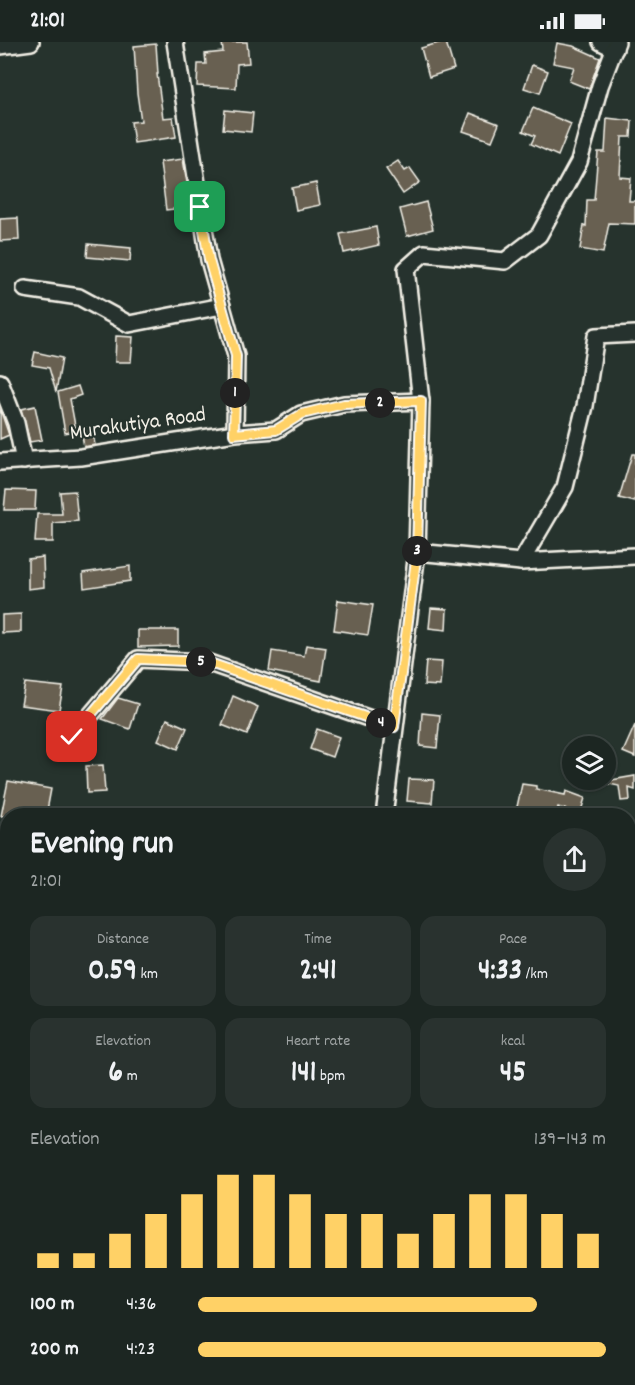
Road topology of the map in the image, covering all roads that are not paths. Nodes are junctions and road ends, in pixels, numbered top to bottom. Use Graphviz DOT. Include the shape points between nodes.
graph roads {
  1 [pos="31,42"];
  2 [pos="175,42"];
  3 [pos="611,44"];
  4 [pos="0,46"];
  5 [pos="26,289"];
  6 [pos="222,306"];
  7 [pos="635,334"];
  8 [pos="0,382"];
  9 [pos="421,401"];
  10 [pos="234,434"];
  11 [pos="24,461"];
  12 [pos="0,462"];
  13 [pos="417,552"];
  14 [pos="635,556"];
  15 [pos="521,562"];
  16 [pos="394,727"];
  17 [pos="72,737"];
  18 [pos="385,808"];
  1 -- 4 [label="street"];
  2 -- 6 [label="street" via="209,260"];
  3 -- 9 [label="street" via="579,162 539,235 505,261 424,253 406,269"];
  5 -- 6 [label="street" via="79,297 129,324"];
  6 -- 10 [label="street" via="236,356"];
  7 -- 15 [label="street" via="596,336 585,406 565,487"];
  8 -- 11 [label="street" via="16,423"];
  9 -- 10 [label="street, Murakutiya Road" via="344,404 302,414 276,430"];
  9 -- 13 [label="street"];
  10 -- 11 [label="street, Murakutiya Road" via="81,457"];
  11 -- 12 [label="street, Murakutiya Road"];
  13 -- 15 [label="street"];
  13 -- 16 [label="street"];
  14 -- 15 [label="street"];
  16 -- 17 [label="street" via="207,662 138,659"];
  16 -- 18 [label="street"];
}
